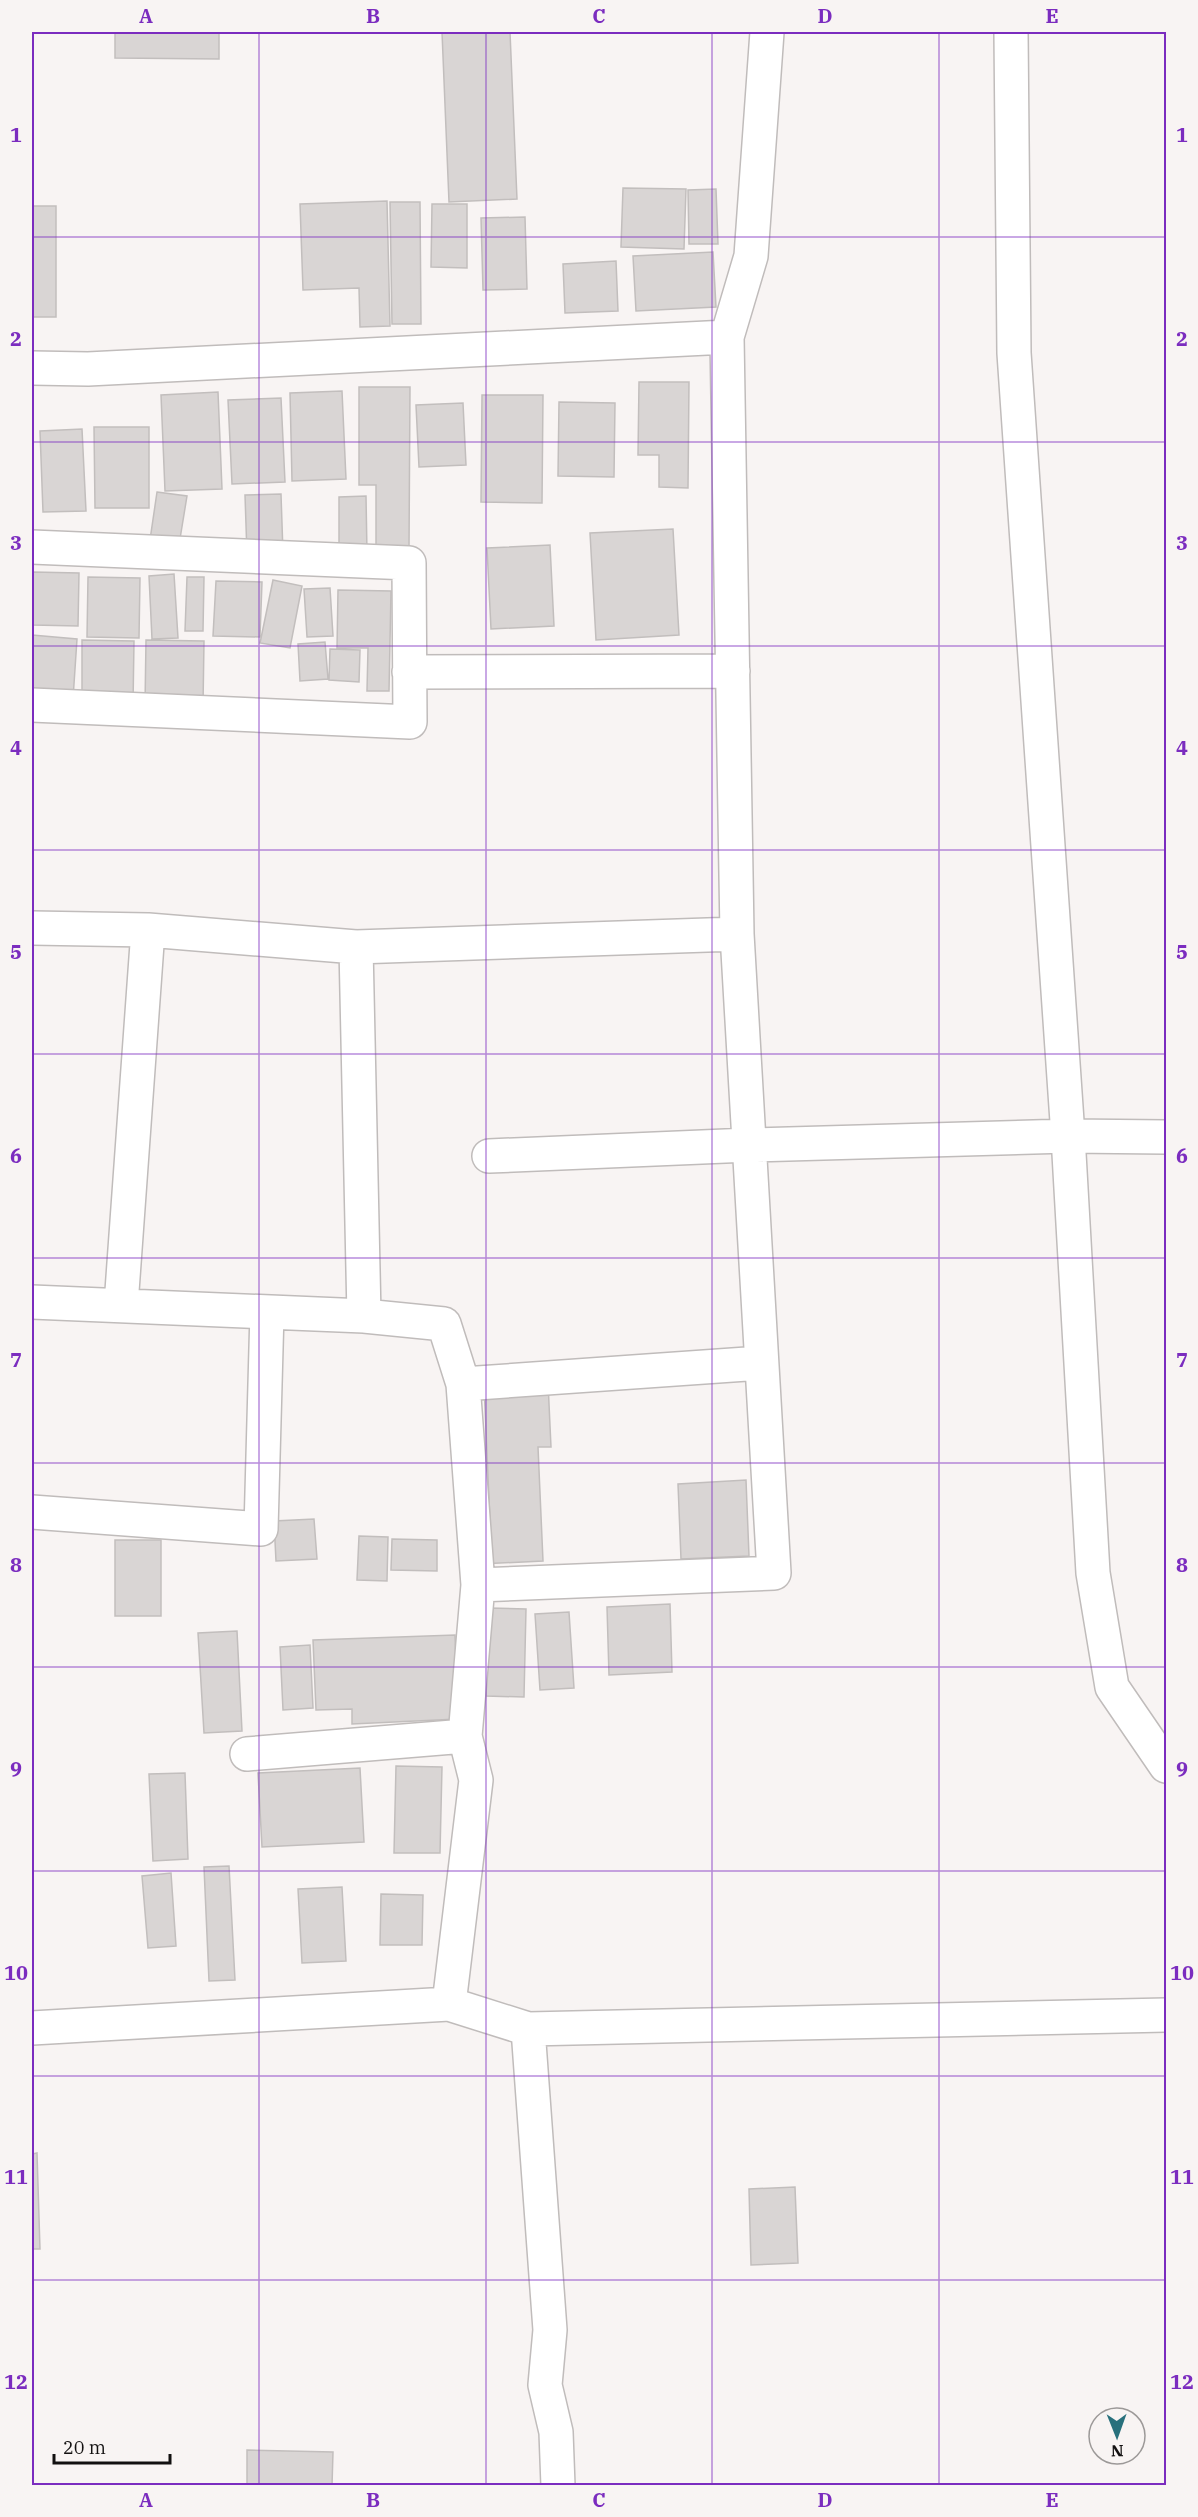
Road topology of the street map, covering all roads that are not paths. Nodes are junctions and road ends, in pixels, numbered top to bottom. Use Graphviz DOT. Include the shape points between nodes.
graph roads {
  1 [pos="767,32"];
  2 [pos="1011,32"];
  3 [pos="727,337"];
  4 [pos="32,368"];
  5 [pos="32,547"];
  6 [pos="733,671"];
  7 [pos="410,672"];
  8 [pos="32,705"];
  9 [pos="32,928"];
  10 [pos="148,930"];
  11 [pos="737,934"];
  12 [pos="356,947"];
  13 [pos="1068,1136"];
  14 [pos="1167,1137"];
  15 [pos="749,1145"];
  16 [pos="489,1156"];
  17 [pos="32,1302"];
  18 [pos="121,1305"];
  19 [pos="267,1312"];
  20 [pos="364,1316"];
  21 [pos="761,1363"];
  22 [pos="463,1384"];
  23 [pos="32,1512"];
  24 [pos="478,1585"];
  25 [pos="465,1736"];
  26 [pos="247,1754"];
  27 [pos="1167,1766"];
  28 [pos="449,2004"];
  29 [pos="1167,2015"];
  30 [pos="32,2028"];
  31 [pos="528,2029"];
  32 [pos="558,2486"];
  1 -- 3 [label="street" via="751,256"];
  2 -- 13 [label="street" via="1014,353"];
  3 -- 4 [label="street" via="88,369"];
  3 -- 6 [label="street"];
  5 -- 7 [label="street" via="409,563"];
  6 -- 7 [label="street"];
  6 -- 11 [label="street"];
  7 -- 8 [label="street" via="410,722"];
  9 -- 10 [label="street"];
  10 -- 12 [label="street"];
  10 -- 18 [label="street"];
  11 -- 12 [label="street"];
  11 -- 15 [label="street"];
  12 -- 20 [label="street"];
  13 -- 14 [label="street"];
  13 -- 15 [label="street"];
  13 -- 27 [label="street" via="1095,1584 1112,1688"];
  15 -- 16 [label="street"];
  15 -- 21 [label="street"];
  17 -- 18 [label="street"];
  18 -- 19 [label="street"];
  19 -- 20 [label="street"];
  19 -- 23 [label="street" via="261,1529"];
  20 -- 22 [label="street" via="444,1324"];
  21 -- 22 [label="street"];
  21 -- 24 [label="street" via="774,1573"];
  22 -- 24 [label="street"];
  24 -- 25 [label="street"];
  25 -- 26 [label="street"];
  25 -- 28 [label="street" via="476,1780"];
  28 -- 30 [label="street"];
  28 -- 31 [label="street"];
  29 -- 31 [label="street"];
  31 -- 32 [label="street" via="550,2330 545,2385 556,2432"];
}
